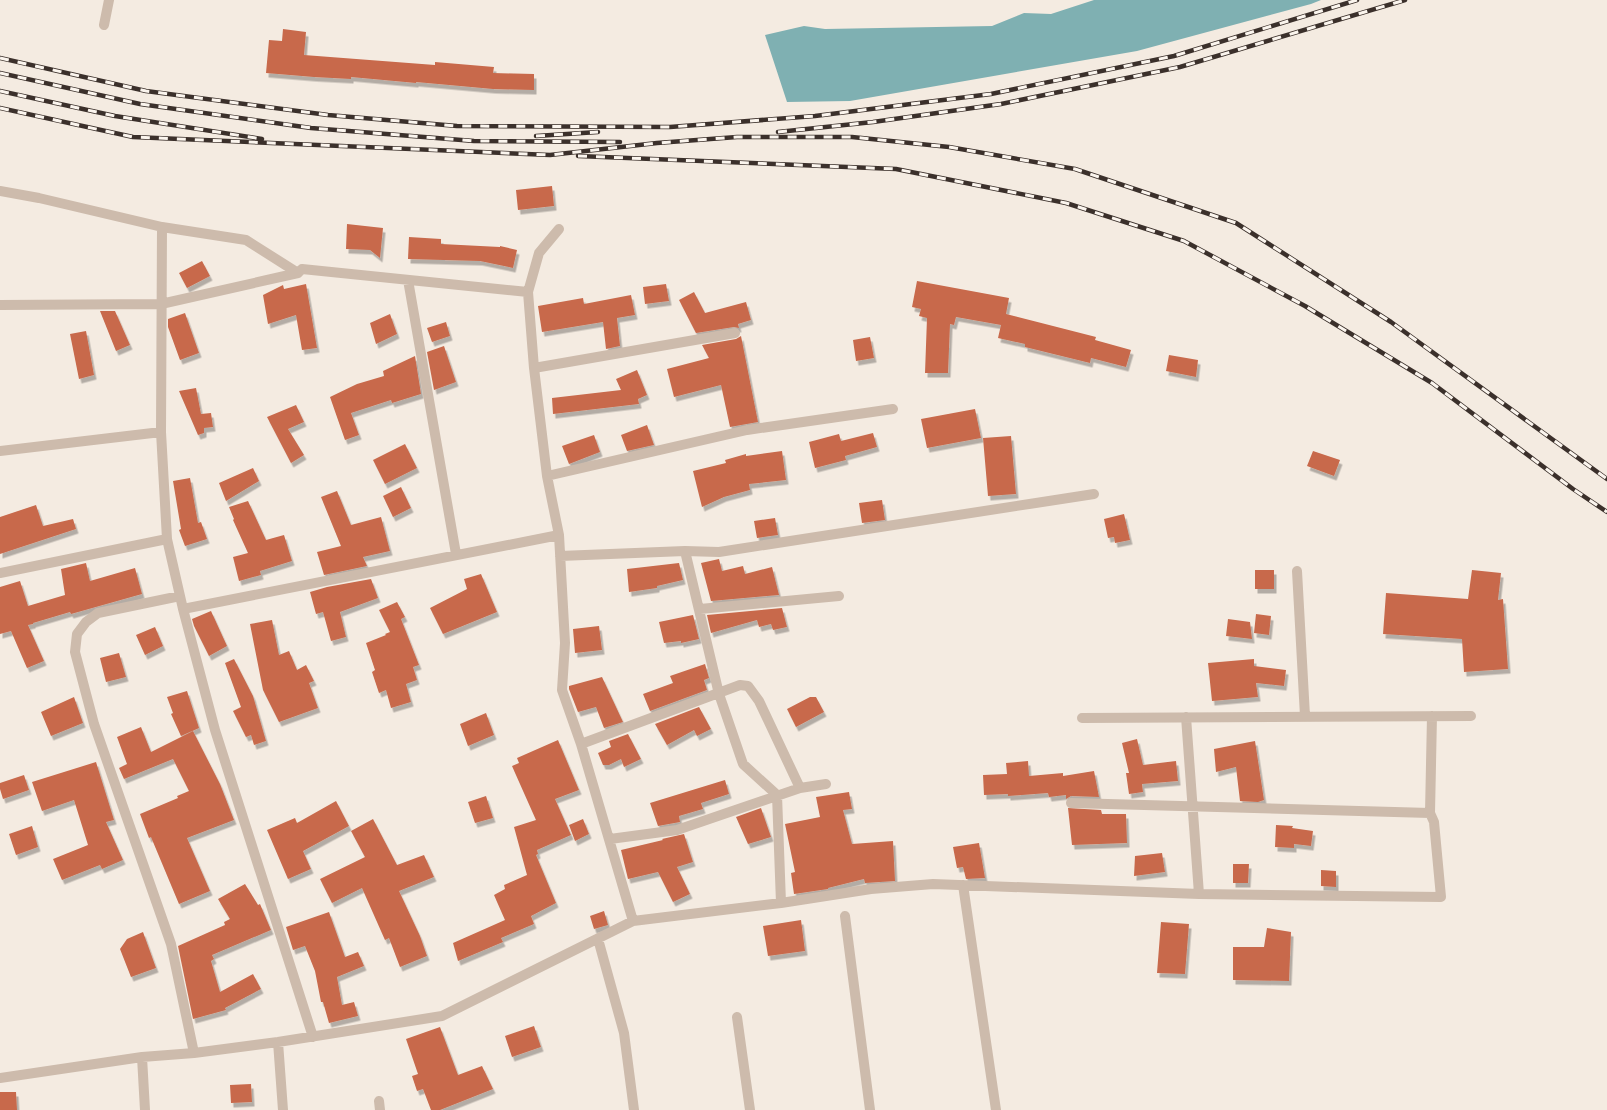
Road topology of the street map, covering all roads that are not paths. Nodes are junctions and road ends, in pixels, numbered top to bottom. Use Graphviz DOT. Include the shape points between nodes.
graph roads {
  1 [pos="109,0"];
  2 [pos="104,25"];
  3 [pos="0,191"];
  4 [pos="162,227"];
  5 [pos="559,229"];
  6 [pos="298,273"];
  7 [pos="408,280"];
  8 [pos="528,292"];
  9 [pos="161,304"];
  10 [pos="0,306"];
  11 [pos="735,333"];
  12 [pos="534,368"];
  13 [pos="893,409"];
  14 [pos="161,432"];
  15 [pos="0,452"];
  16 [pos="547,476"];
  17 [pos="1094,494"];
  18 [pos="559,535"];
  19 [pos="167,539"];
  20 [pos="685,551"];
  21 [pos="456,554"];
  22 [pos="560,556"];
  23 [pos="1297,570"];
  24 [pos="0,573"];
  25 [pos="180,596"];
  26 [pos="839,596"];
  27 [pos="183,609"];
  28 [pos="700,609"];
  29 [pos="719,694"];
  30 [pos="1305,716"];
  31 [pos="1432,716"];
  32 [pos="1471,716"];
  33 [pos="1186,717"];
  34 [pos="1082,718"];
  35 [pos="581,744"];
  36 [pos="826,784"];
  37 [pos="800,788"];
  38 [pos="776,795"];
  39 [pos="1071,803"];
  40 [pos="1194,806"];
  41 [pos="1430,813"];
  42 [pos="610,839"];
  43 [pos="964,885"];
  44 [pos="1199,894"];
  45 [pos="781,903"];
  46 [pos="845,916"];
  47 [pos="633,921"];
  48 [pos="598,939"];
  49 [pos="737,1017"];
  50 [pos="313,1037"];
  51 [pos="278,1042"];
  52 [pos="194,1053"];
  53 [pos="142,1057"];
  54 [pos="0,1078"];
  55 [pos="146,1110"];
  56 [pos="283,1110"];
  57 [pos="634,1110"];
  58 [pos="750,1110"];
  59 [pos="870,1110"];
  60 [pos="996,1110"];
  1 -- 2 [label="street"];
  3 -- 4 [label="street"];
  4 -- 6 [label="street" via="246,240"];
  4 -- 9 [label="street"];
  5 -- 8 [label="street" via="539,253"];
  6 -- 7 [label="street" via="302,270"];
  6 -- 9 [label="street"];
  7 -- 8 [label="street"];
  7 -- 21 [label="street"];
  8 -- 12 [label="street"];
  9 -- 10 [label="street"];
  9 -- 14 [label="street"];
  11 -- 12 [label="street"];
  12 -- 16 [label="street"];
  13 -- 16 [label="street" via="746,430"];
  14 -- 15 [label="street"];
  14 -- 19 [label="street"];
  16 -- 18 [label="street"];
  17 -- 20 [label="street" via="719,552"];
  18 -- 21 [label="street"];
  18 -- 22 [label="street"];
  19 -- 24 [label="street"];
  19 -- 25 [label="street"];
  20 -- 22 [label="street"];
  20 -- 28 [label="street"];
  21 -- 27 [label="street"];
  22 -- 35 [label="street" via="565,643 562,690"];
  23 -- 30 [label="street"];
  25 -- 27 [label="street"];
  25 -- 52 [label="street" via="98,613 86,622 77,634 75,652 94,724 171,944"];
  26 -- 28 [label="street"];
  27 -- 50 [label="street" via="215,730"];
  28 -- 29 [label="street"];
  29 -- 35 [label="street"];
  29 -- 37 [label="street" via="740,685 748,686 759,701"];
  29 -- 38 [label="street" via="744,764"];
  30 -- 31 [label="street"];
  30 -- 33 [label="street"];
  31 -- 32 [label="street"];
  31 -- 41 [label="street"];
  33 -- 34 [label="street"];
  33 -- 40 [label="street"];
  35 -- 42 [label="street"];
  36 -- 37 [label="street"];
  37 -- 38 [label="street"];
  38 -- 42 [label="street" via="677,830"];
  38 -- 45 [label="street"];
  39 -- 40 [label="street"];
  40 -- 41 [label="street"];
  40 -- 44 [label="street"];
  41 -- 44 [label="street" via="1434,822 1441,897"];
  42 -- 47 [label="street"];
  43 -- 44 [label="street"];
  43 -- 45 [label="street" via="933,884 871,889"];
  43 -- 60 [label="street"];
  45 -- 47 [label="street"];
  46 -- 59 [label="street"];
  47 -- 48 [label="street"];
  48 -- 50 [label="street" via="442,1016"];
  48 -- 57 [label="street" via="624,1033"];
  49 -- 58 [label="street"];
  50 -- 51 [label="street"];
  51 -- 52 [label="street"];
  51 -- 56 [label="street"];
  52 -- 53 [label="street"];
  53 -- 54 [label="street"];
  53 -- 55 [label="street"];
}
